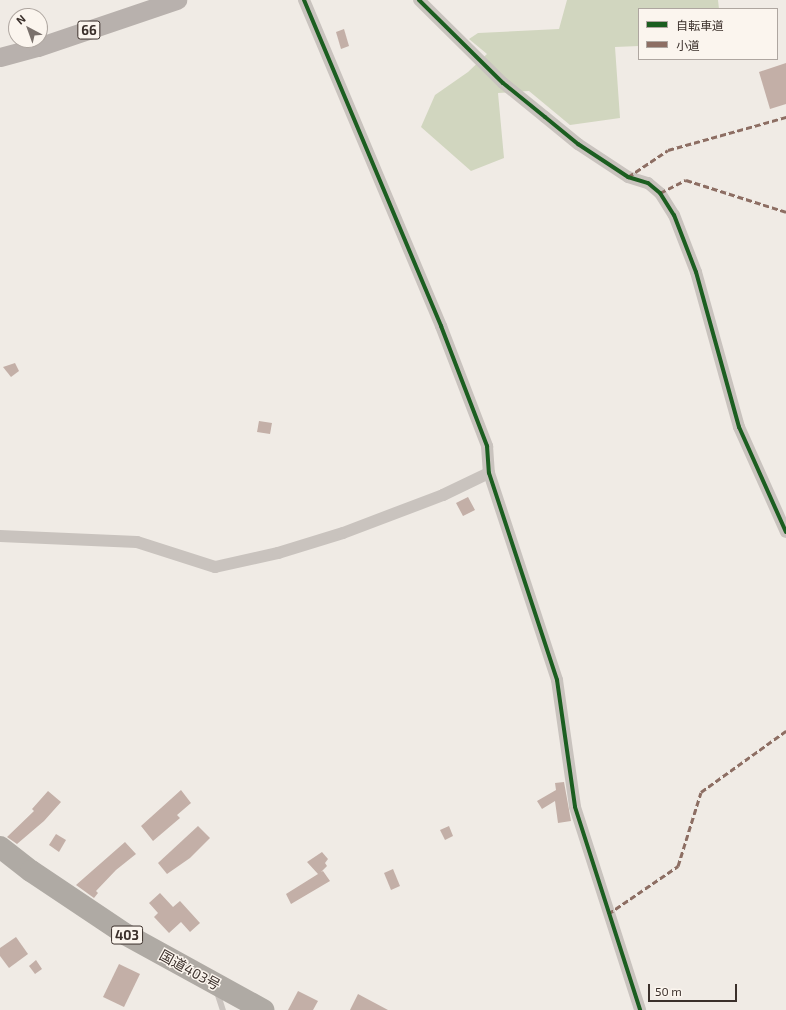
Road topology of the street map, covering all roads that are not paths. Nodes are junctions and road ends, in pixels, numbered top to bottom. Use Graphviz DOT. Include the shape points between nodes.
graph roads {
  1 [pos="177,0"];
  2 [pos="304,0"];
  3 [pos="419,0"];
  4 [pos="0,57"];
  5 [pos="490,473"];
  6 [pos="786,532"];
  7 [pos="0,536"];
  8 [pos="0,847"];
  9 [pos="214,983"];
  10 [pos="223,1010"];
  11 [pos="263,1010"];
  12 [pos="640,1010"];
  1 -- 4 [label="main road, 66" via="38,47"];
  2 -- 5 [label="street" via="441,326 487,446"];
  3 -- 6 [label="street" via="503,83 567,135 628,177 648,183 660,193 674,215 696,272 739,427"];
  5 -- 7 [label="street" via="443,495 343,533 278,552 215,566 137,542"];
  5 -- 12 [label="street" via="557,680 575,807"];
  8 -- 9 [label="highway, 国道403号 / 403" via="31,872 125,934"];
  9 -- 10 [label="lane"];
  9 -- 11 [label="highway, 国道403号 / 403"];
}
